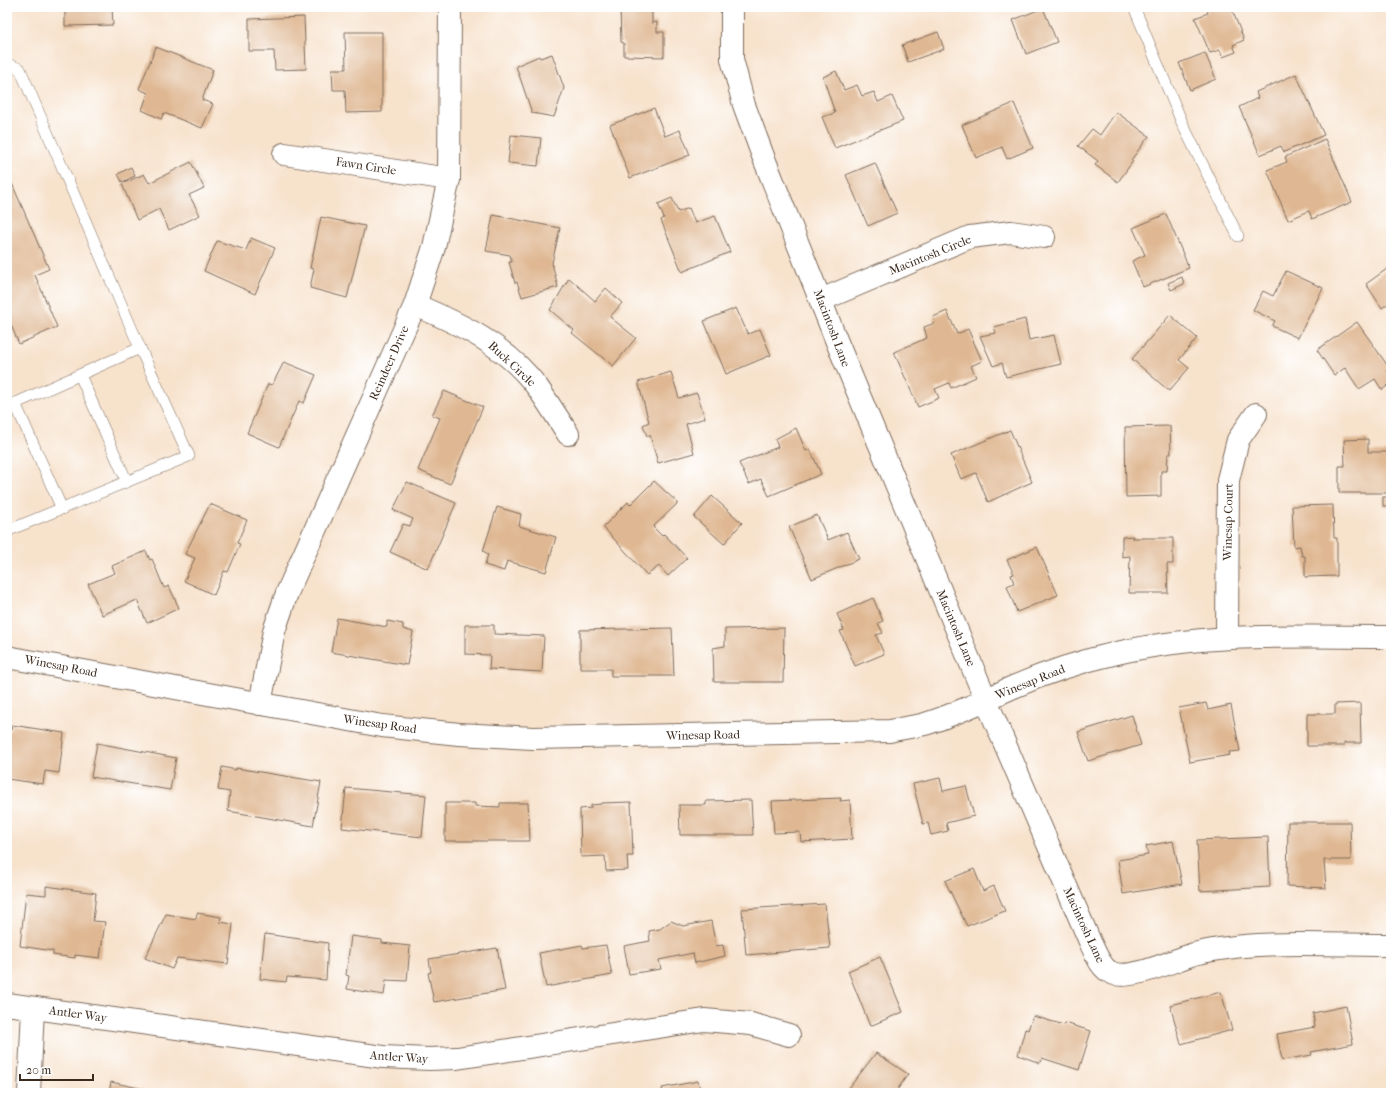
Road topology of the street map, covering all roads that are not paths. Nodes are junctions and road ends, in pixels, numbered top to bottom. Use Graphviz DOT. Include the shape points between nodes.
graph roads {
  1 [pos="450,7"];
  2 [pos="732,7"];
  3 [pos="1134,7"];
  4 [pos="7,64"];
  5 [pos="284,154"];
  6 [pos="449,179"];
  7 [pos="1238,236"];
  8 [pos="1044,237"];
  9 [pos="821,300"];
  10 [pos="415,305"];
  11 [pos="140,348"];
  12 [pos="80,374"];
  13 [pos="11,405"];
  14 [pos="1256,414"];
  15 [pos="568,434"];
  16 [pos="127,482"];
  17 [pos="62,508"];
  18 [pos="7,531"];
  19 [pos="1227,637"];
  20 [pos="1391,637"];
  21 [pos="7,657"];
  22 [pos="986,700"];
  23 [pos="260,704"];
  24 [pos="1391,946"];
  25 [pos="7,1004"];
  26 [pos="33,1008"];
  27 [pos="789,1035"];
  28 [pos="29,1093"];
  1 -- 6 [label="street, Reindeer Drive"];
  2 -- 9 [label="street, Macintosh Lane" via="732,59 744,105"];
  3 -- 7 [label="lane" via="1183,125"];
  4 -- 11 [label="lane" via="20,69"];
  5 -- 6 [label="street, Fawn Circle"];
  6 -- 10 [label="street, Reindeer Drive" via="434,247"];
  8 -- 9 [label="street, Macintosh Circle" via="1011,232 970,237"];
  9 -- 22 [label="street, Macintosh Lane"];
  10 -- 15 [label="street, Buck Circle" via="481,336 507,356 537,386"];
  10 -- 23 [label="street, Reindeer Drive" via="287,593 274,631"];
  11 -- 12 [label="lane"];
  11 -- 16 [label="lane" via="189,456"];
  12 -- 13 [label="lane"];
  12 -- 16 [label="lane"];
  13 -- 17 [label="lane"];
  14 -- 19 [label="street, Winesap Court" via="1238,440 1228,480"];
  16 -- 17 [label="lane"];
  17 -- 18 [label="lane"];
  19 -- 20 [label="street, Winesap Road"];
  19 -- 22 [label="street, Winesap Road" via="1164,644 1117,653 1018,685"];
  21 -- 23 [label="street, Winesap Road"];
  22 -- 23 [label="street, Winesap Road" via="925,724 890,731 533,738 382,726"];
  22 -- 24 [label="street, Macintosh Lane" via="1091,944 1104,968 1112,974 1137,973 1194,954 1232,947"];
  25 -- 26 [label="street, Antler Way"];
  26 -- 27 [label="street, Antler Way" via="383,1057 429,1060 457,1058 704,1020 751,1024"];
  26 -- 28 [label="street"];
}
